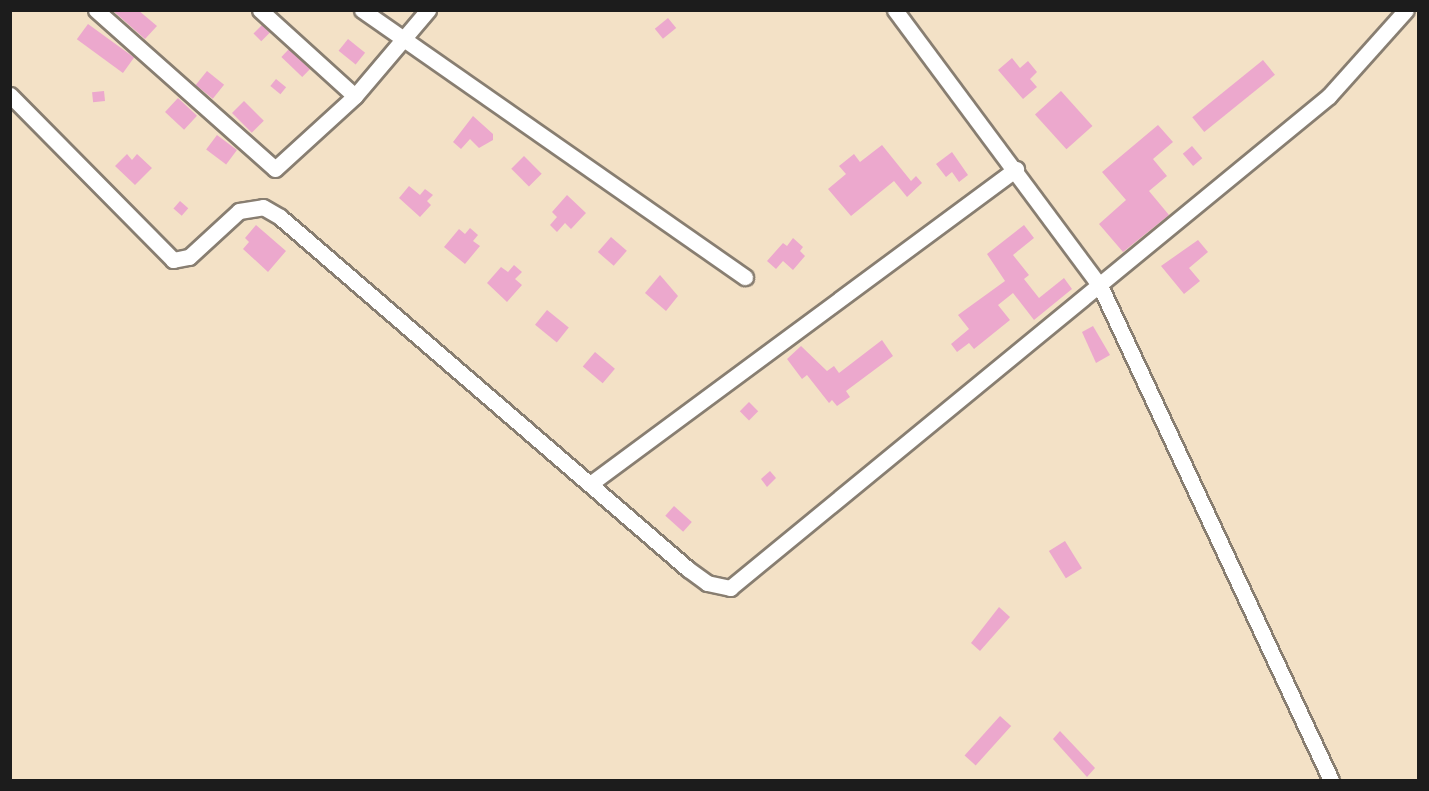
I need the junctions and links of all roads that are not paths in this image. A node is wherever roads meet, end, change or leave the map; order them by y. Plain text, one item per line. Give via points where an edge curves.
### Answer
1 (96, 10) edge
2 (260, 10) edge
3 (362, 10) edge
4 (428, 10) edge
5 (895, 10) edge
6 (1406, 10) edge
7 (401, 39) junction
8 (10, 95) edge
9 (355, 96) junction
10 (1016, 169) junction
11 (745, 277) dead end
12 (1100, 285) junction
13 (590, 484) junction
14 (1331, 780) edge

1 - 9 street via 275,169
2 - 9 street
3 - 7 street
4 - 7 street
5 - 10 street
6 - 12 street via 1329,96
7 - 9 street
7 - 11 street
8 - 13 street via 173,260 189,257 239,211 263,207 280,217
10 - 12 street
10 - 13 street
12 - 13 street via 730,588 707,583 688,570
12 - 14 street

